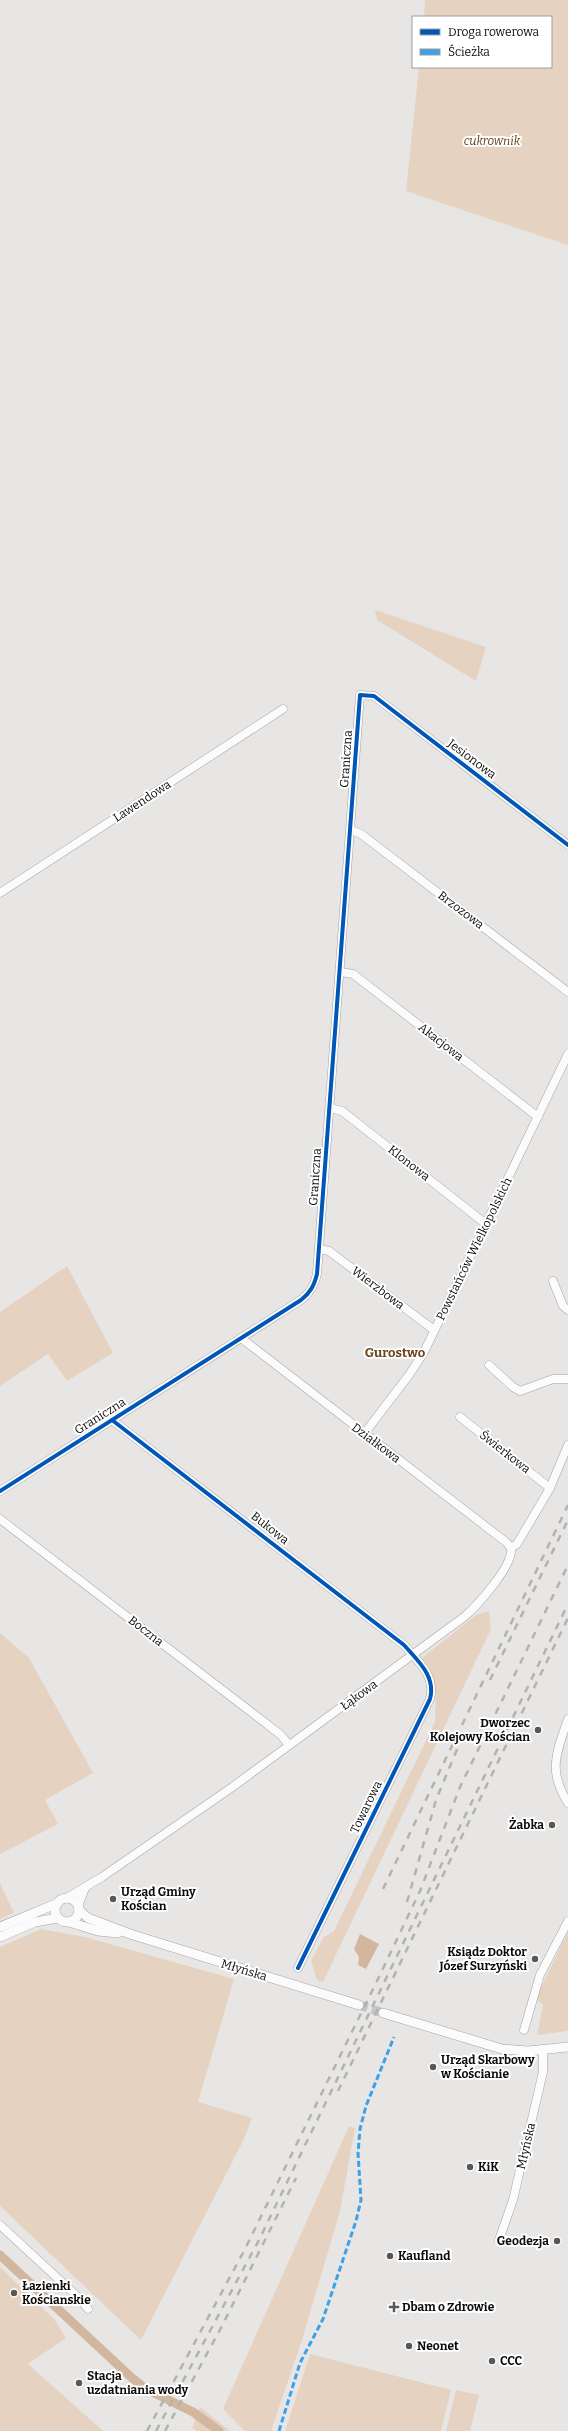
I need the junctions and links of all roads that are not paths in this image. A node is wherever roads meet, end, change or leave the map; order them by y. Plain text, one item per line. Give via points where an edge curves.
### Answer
1 (360, 695) joint
2 (283, 709) dead end
3 (352, 830) junction
4 (568, 845) edge
5 (0, 893) edge
6 (341, 972) junction
7 (568, 992) edge
8 (568, 1054) edge
9 (330, 1108) junction
10 (538, 1117) junction
11 (486, 1224) junction
12 (319, 1249) junction
13 (553, 1281) dead end
14 (568, 1310) edge
15 (434, 1330) junction
16 (241, 1338) junction
17 (489, 1365) dead end
18 (568, 1379) edge
19 (460, 1417) dead end
20 (112, 1420) junction
21 (364, 1434) junction
22 (568, 1445) edge
23 (550, 1488) junction
24 (0, 1491) edge
25 (0, 1519) edge
26 (511, 1548) junction
27 (413, 1655) junction
28 (568, 1719) edge
29 (289, 1745) junction
30 (568, 1803) edge
31 (85, 1888) junction
32 (61, 1901) junction
33 (78, 1908) junction
34 (58, 1918) junction
35 (568, 1921) edge
36 (69, 1922) junction
37 (0, 1927) edge
38 (130, 1934) junction
39 (0, 1937) edge
40 (298, 1968) dead end
41 (360, 2005) tunnel mouth
42 (382, 2013) tunnel mouth
43 (524, 2030) dead end
44 (568, 2047) edge
45 (544, 2050) junction
46 (0, 2225) edge
47 (499, 2240) dead end
48 (88, 2309) dead end

1 - 3 street, Graniczna
1 - 4 street, Jesionowa via 374,696
2 - 5 street, Lawendowa
3 - 6 street, Graniczna
3 - 7 street, Brzozowa via 361,834
6 - 9 street, Graniczna
6 - 10 street, Akacjowa via 353,974
8 - 10 street, Powstańców Wielkopolskich
9 - 11 street, Klonowa via 342,1111
9 - 12 street, Graniczna
10 - 11 street, Powstańców Wielkopolskich
11 - 15 street, Powstańców Wielkopolskich
12 - 15 street, Wierzbowa via 329,1251
12 - 16 street, Graniczna via 317,1274 309,1294
13 - 14 street via 563,1306
15 - 21 street, Powstańców Wielkopolskich via 409,1375
16 - 20 street, Graniczna
16 - 21 street, Działkowa
17 - 18 street via 520,1391 553,1379
19 - 23 street, Świerkowa
20 - 24 street, Graniczna
20 - 27 street, Bukowa via 404,1645
21 - 26 street, Działkowa
22 - 23 street, Łąkowa
23 - 26 street, Łąkowa via 517,1544
25 - 29 street, Boczna via 281,1735
26 - 27 street, Łąkowa via 510,1556 502,1570 476,1607
27 - 29 street, Łąkowa
27 - 40 street, Towarowa via 430,1678 430,1699
28 - 30 street via 555,1761 557,1779
29 - 31 street, Łąkowa
31 - 32 street, Łąkowa
31 - 33 street
32 - 33 street via 73,1900
32 - 34 street via 55,1911
32 - 37 street, Łąkowa
33 - 36 street via 76,1918
33 - 38 street, Młyńska via 88,1918
34 - 36 street
34 - 39 street via 35,1922
35 - 43 street via 540,1975
36 - 38 street, Młyńska via 98,1931
38 - 41 street, Młyńska
42 - 45 street via 497,2048 517,2051
44 - 45 street
45 - 47 street, Młyńska via 542,2072 513,2200
46 - 48 street

